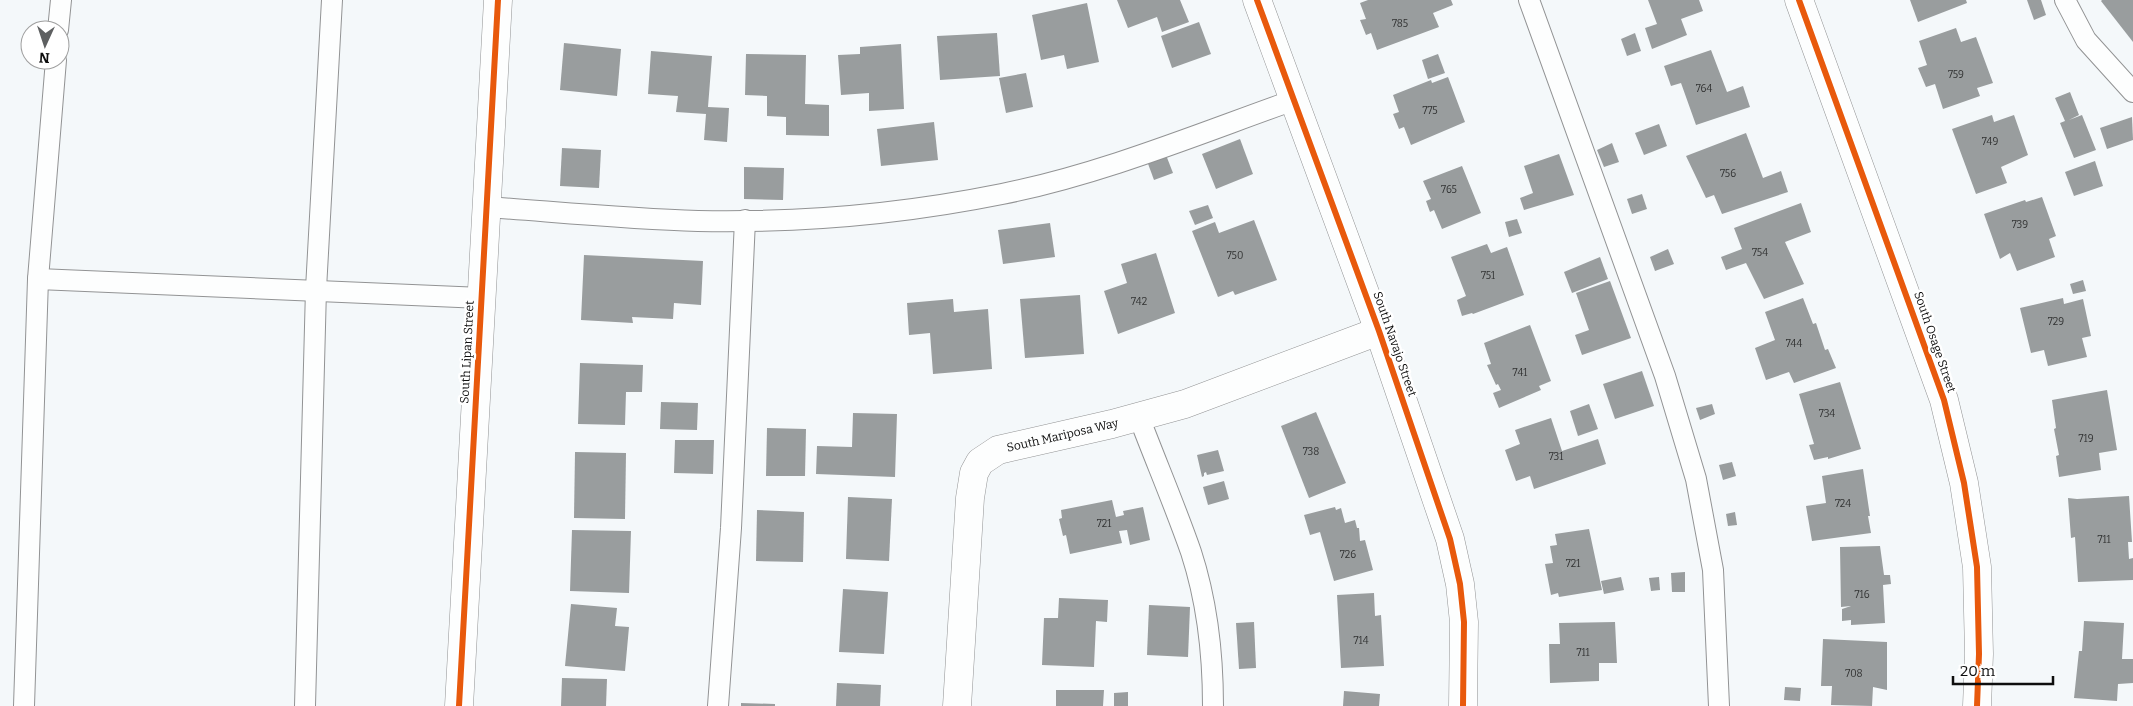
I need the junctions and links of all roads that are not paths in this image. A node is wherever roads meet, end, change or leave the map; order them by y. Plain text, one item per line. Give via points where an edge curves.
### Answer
1 (61, 0) edge
2 (332, 0) edge
3 (498, 0) edge
4 (1257, 0) edge
5 (1530, 0) edge
6 (1798, 0) edge
7 (2065, 0) edge
8 (59, 20) edge
9 (55, 70) edge
10 (2133, 92) edge
11 (1294, 100) junction
12 (487, 208) junction
13 (745, 220) junction
14 (38, 279) junction
15 (316, 289) junction
16 (482, 298) junction
17 (1379, 331) junction
18 (1139, 417) junction
19 (24, 706) edge
20 (305, 706) edge
21 (459, 706) edge
22 (718, 706) edge
23 (957, 706) edge
24 (1214, 706) edge
25 (1463, 706) edge
26 (1719, 706) edge
27 (1978, 706) edge

1 - 8 lane
2 - 15 lane
3 - 12 street, South Lipan Street
4 - 11 street, South Navajo Street
5 - 26 lane via 1665,376 1696,479 1713,570
6 - 27 street, South Osage Street via 1944,400 1964,483 1977,567
7 - 10 lane via 2086,40
9 - 14 lane
11 - 13 lane via 1101,168 1003,194 893,212
11 - 17 street, South Navajo Street
12 - 13 lane via 697,221
12 - 16 street, South Lipan Street
13 - 22 lane via 732,528
14 - 15 lane
14 - 19 lane
15 - 16 lane
15 - 20 lane
16 - 21 street, South Lipan Street
17 - 18 street, South Mariposa Way via 1185,404
17 - 25 street, South Navajo Street via 1450,539 1464,622
18 - 23 street, South Mariposa Way via 998,450 980,462 974,472 970,498
18 - 24 lane via 1191,554 1208,624

